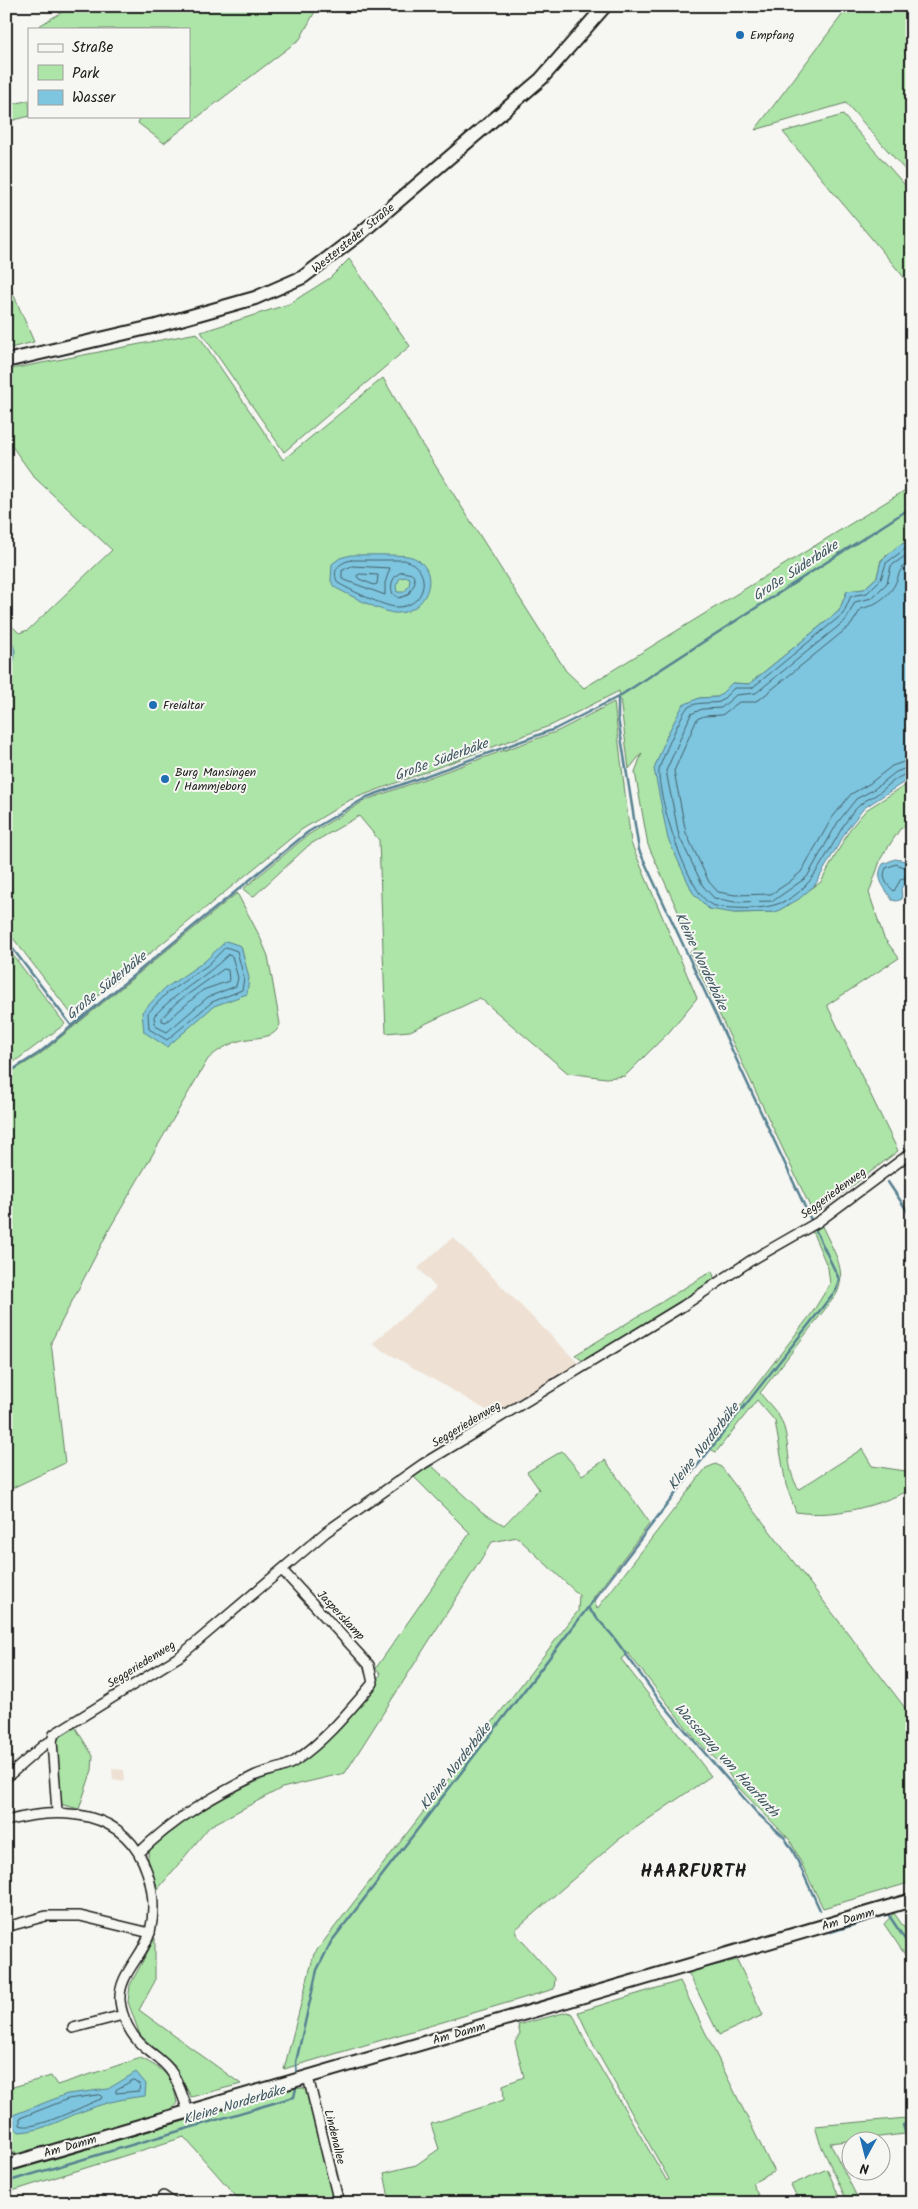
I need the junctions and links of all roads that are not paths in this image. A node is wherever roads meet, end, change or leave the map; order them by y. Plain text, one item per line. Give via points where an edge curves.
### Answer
1 (604, 6) edge
2 (6, 362) edge
3 (912, 1152) edge
4 (282, 1570) junction
5 (52, 1741) junction
6 (6, 1778) edge
7 (57, 1812) junction
8 (6, 1821) edge
9 (139, 1853) junction
10 (912, 1900) edge
11 (6, 1927) edge
12 (150, 1933) junction
13 (123, 2015) junction
14 (73, 2028) dead end
15 (306, 2077) junction
16 (188, 2111) junction
17 (6, 2165) edge
18 (159, 2203) edge
19 (174, 2203) edge
20 (338, 2203) edge

1 - 2 main road, Westersteder Straße via 541,79 361,233 304,277 246,300 156,326
3 - 4 street, Seggeriedenweg via 818,1222 423,1464 326,1532
4 - 5 street, Seggeriedenweg via 180,1656 83,1714 54,1734
4 - 9 street, Jasperskamp via 369,1665 373,1683 324,1740 294,1763 258,1774 197,1807 162,1830
5 - 6 street, Seggeriedenweg via 44,1744
5 - 7 street
7 - 8 street
7 - 9 street via 91,1817 113,1827
9 - 12 street via 153,1890
10 - 15 main road, Am Damm
11 - 12 street via 46,1916 80,1916
12 - 13 street via 122,1984
13 - 14 street
13 - 16 street via 137,2040 172,2072
15 - 16 main road, Am Damm
15 - 20 street, Lindenallee
16 - 17 main road, Am Damm
18 - 19 street via 163,2196

